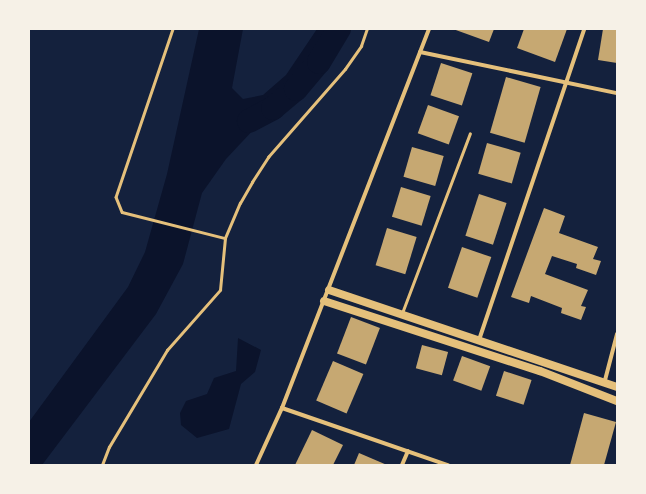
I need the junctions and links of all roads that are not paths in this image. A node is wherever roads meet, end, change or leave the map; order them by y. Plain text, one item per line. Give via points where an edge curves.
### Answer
1 (429, 29) edge
2 (584, 29) edge
3 (420, 52) junction
4 (566, 83) junction
5 (617, 93) edge
6 (470, 133) dead end
7 (329, 290) junction
8 (324, 301) junction
9 (402, 315) junction
10 (617, 334) edge
11 (479, 340) junction
12 (604, 384) junction
13 (617, 387) edge
14 (617, 401) edge
15 (282, 408) junction
16 (408, 451) junction
17 (256, 465) edge
18 (402, 465) edge
19 (448, 465) edge

1 - 3 street
2 - 4 street
3 - 4 street
3 - 7 street
4 - 5 street
4 - 11 street
6 - 9 lane
7 - 8 street
7 - 9 main road
8 - 14 main road via 540,371
8 - 15 street
9 - 11 main road
10 - 12 street
11 - 12 main road
12 - 13 main road
15 - 16 street
15 - 17 street
16 - 18 street
16 - 19 street

